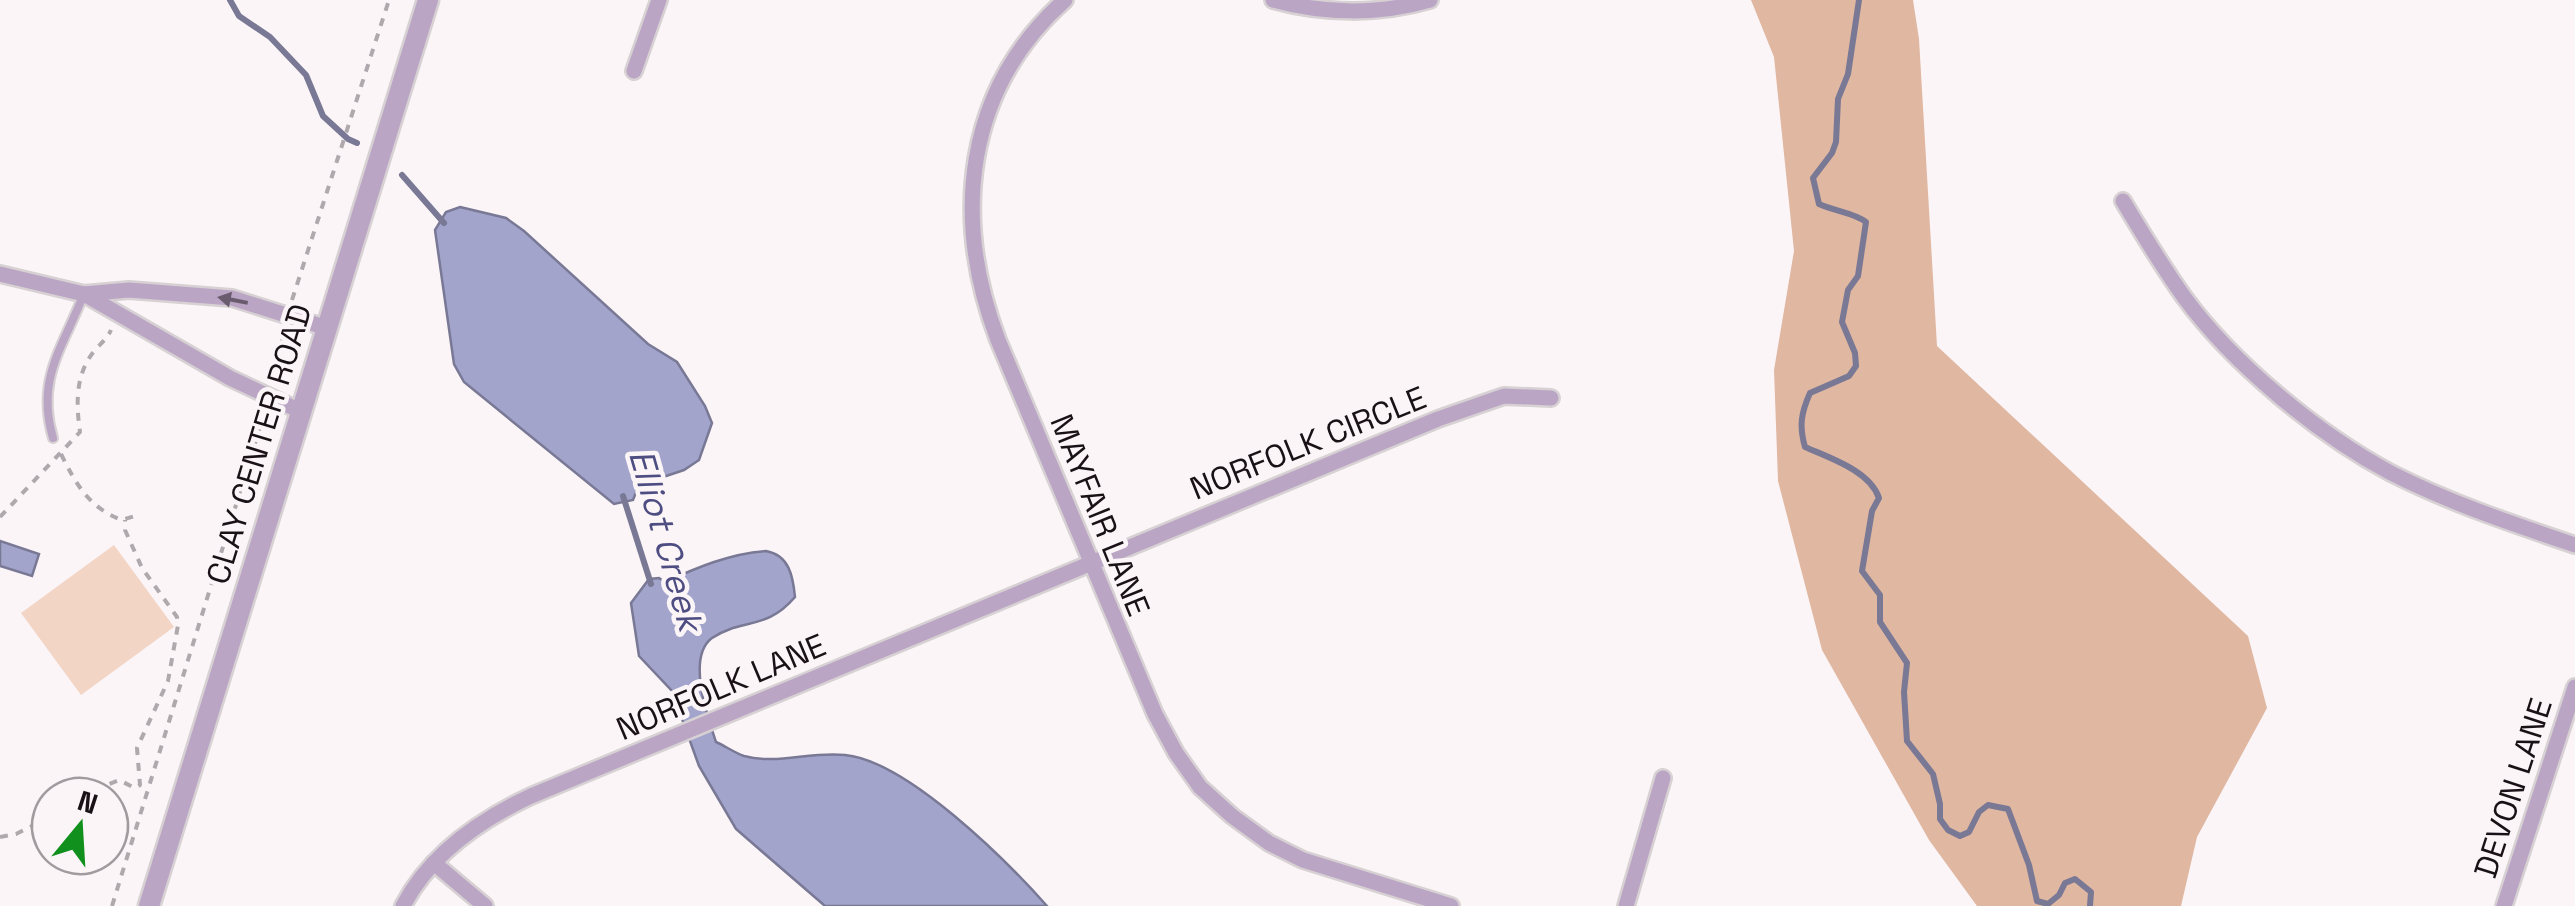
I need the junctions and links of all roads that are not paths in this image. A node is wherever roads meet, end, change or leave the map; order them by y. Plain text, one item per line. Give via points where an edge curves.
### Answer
1 (428, 0) edge
2 (660, 0) edge
3 (1065, 0) edge
4 (1273, 0) edge
5 (1430, 0) edge
6 (634, 70) dead end
7 (2122, 200) dead end
8 (0, 274) edge
9 (84, 294) junction
10 (326, 328) junction
11 (1551, 398) dead end
12 (300, 411) junction
13 (53, 438) road end
14 (2575, 545) edge
15 (1091, 562) junction
16 (2575, 687) edge
17 (1664, 778) dead end
18 (434, 863) junction
19 (148, 906) edge
20 (404, 906) edge
21 (485, 906) edge
22 (1451, 906) edge
23 (1626, 906) edge
24 (2504, 906) edge

1 - 10 street, CLAY CENTER ROAD
2 - 6 street
3 - 15 street, MAYFAIR LANE via 1043,19 1001,80 978,150 970,206 986,308
4 - 5 street via 1363,12
7 - 14 street via 2187,300 2260,380 2317,426 2435,494
8 - 9 street
10 -> 9 street via 232,298 129,290
9 - 12 street
9 - 13 lane via 47,384
10 - 12 street, CLAY CENTER ROAD
11 - 15 street, NORFOLK CIRCLE via 1491,399
12 - 19 street, CLAY CENTER ROAD
15 - 18 street, NORFOLK LANE via 499,811
15 - 22 street, MAYFAIR LANE via 1155,714 1200,787 1269,843 1304,860
16 - 24 street, DEVON LANE
17 - 23 street
18 - 20 street, NORFOLK LANE
18 - 21 street

